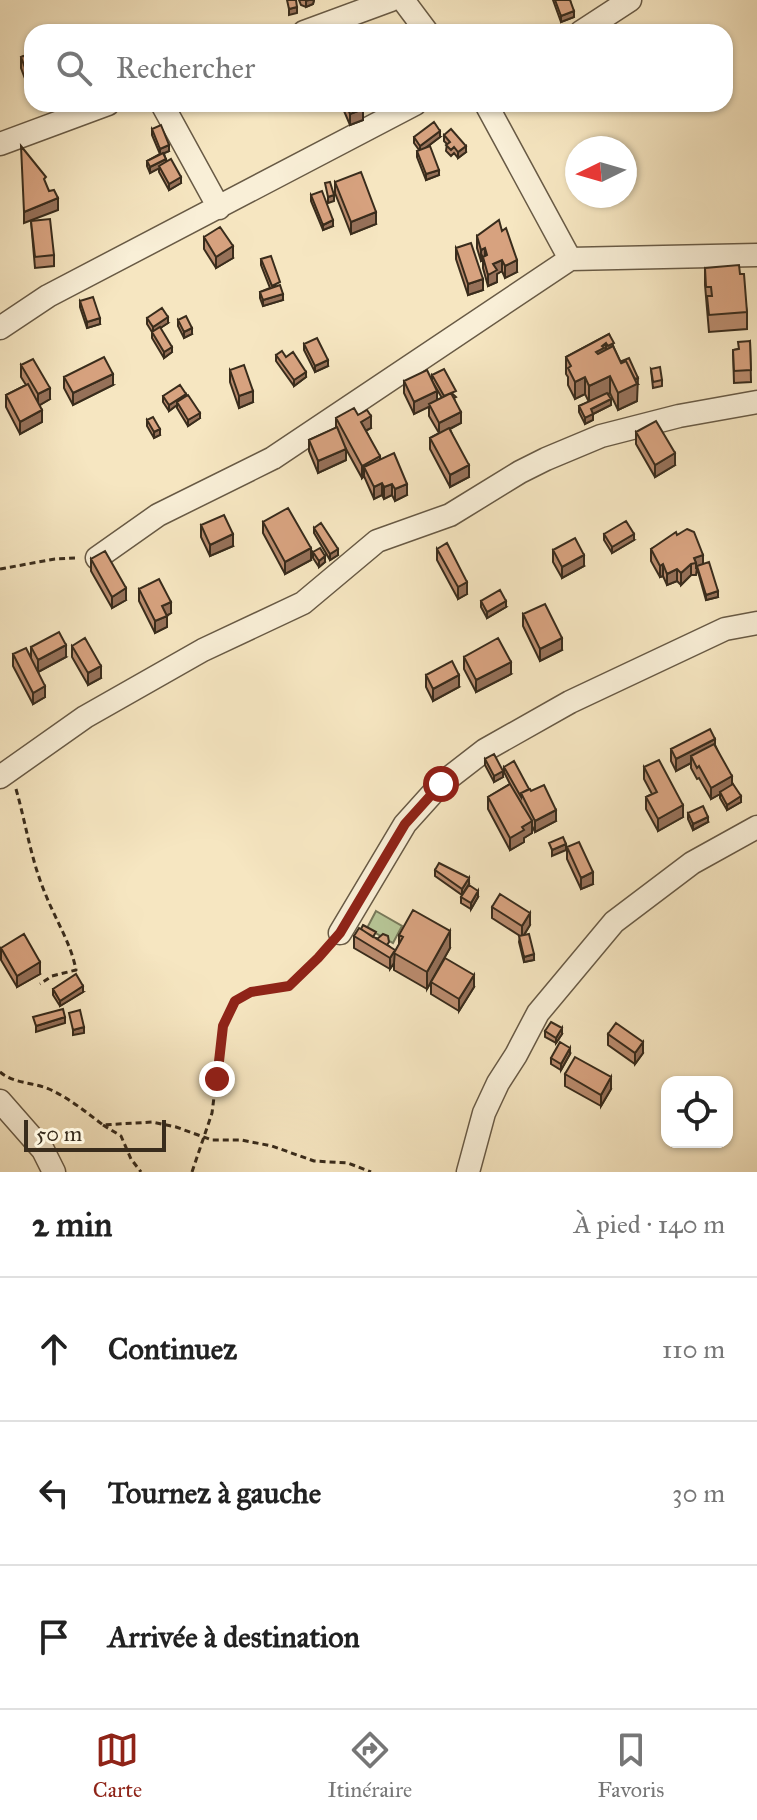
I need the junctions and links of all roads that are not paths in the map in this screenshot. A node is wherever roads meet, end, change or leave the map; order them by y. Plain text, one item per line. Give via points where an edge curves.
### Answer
1 (391, 0) edge
2 (403, 0) edge
3 (630, 0) edge
4 (326, 24) edge
5 (421, 24) edge
6 (593, 24) edge
7 (86, 112) edge
8 (166, 112) edge
9 (400, 112) edge
10 (490, 112) edge
11 (0, 144) edge
12 (219, 208) junction
13 (757, 255) edge
14 (570, 259) junction
15 (0, 328) edge
16 (757, 402) edge
17 (97, 558) edge
18 (757, 623) edge
19 (5, 774) edge
20 (757, 827) edge
21 (340, 933) road end
22 (0, 1101) edge
23 (54, 1172) edge
24 (468, 1172) edge

1 - 4 street
2 - 5 street
3 - 6 street
7 - 11 street
8 - 12 street
9 - 12 street
10 - 14 street
12 - 15 street via 48,296
13 - 14 street
14 - 17 street via 273,458 158,515
16 - 19 street via 601,436 520,472 450,515 377,541 303,603 203,650 85,717
18 - 21 street via 725,629 570,702 485,750 441,784 405,824
20 - 24 street via 692,863 614,922 538,1013 484,1113
22 - 23 street via 43,1150

